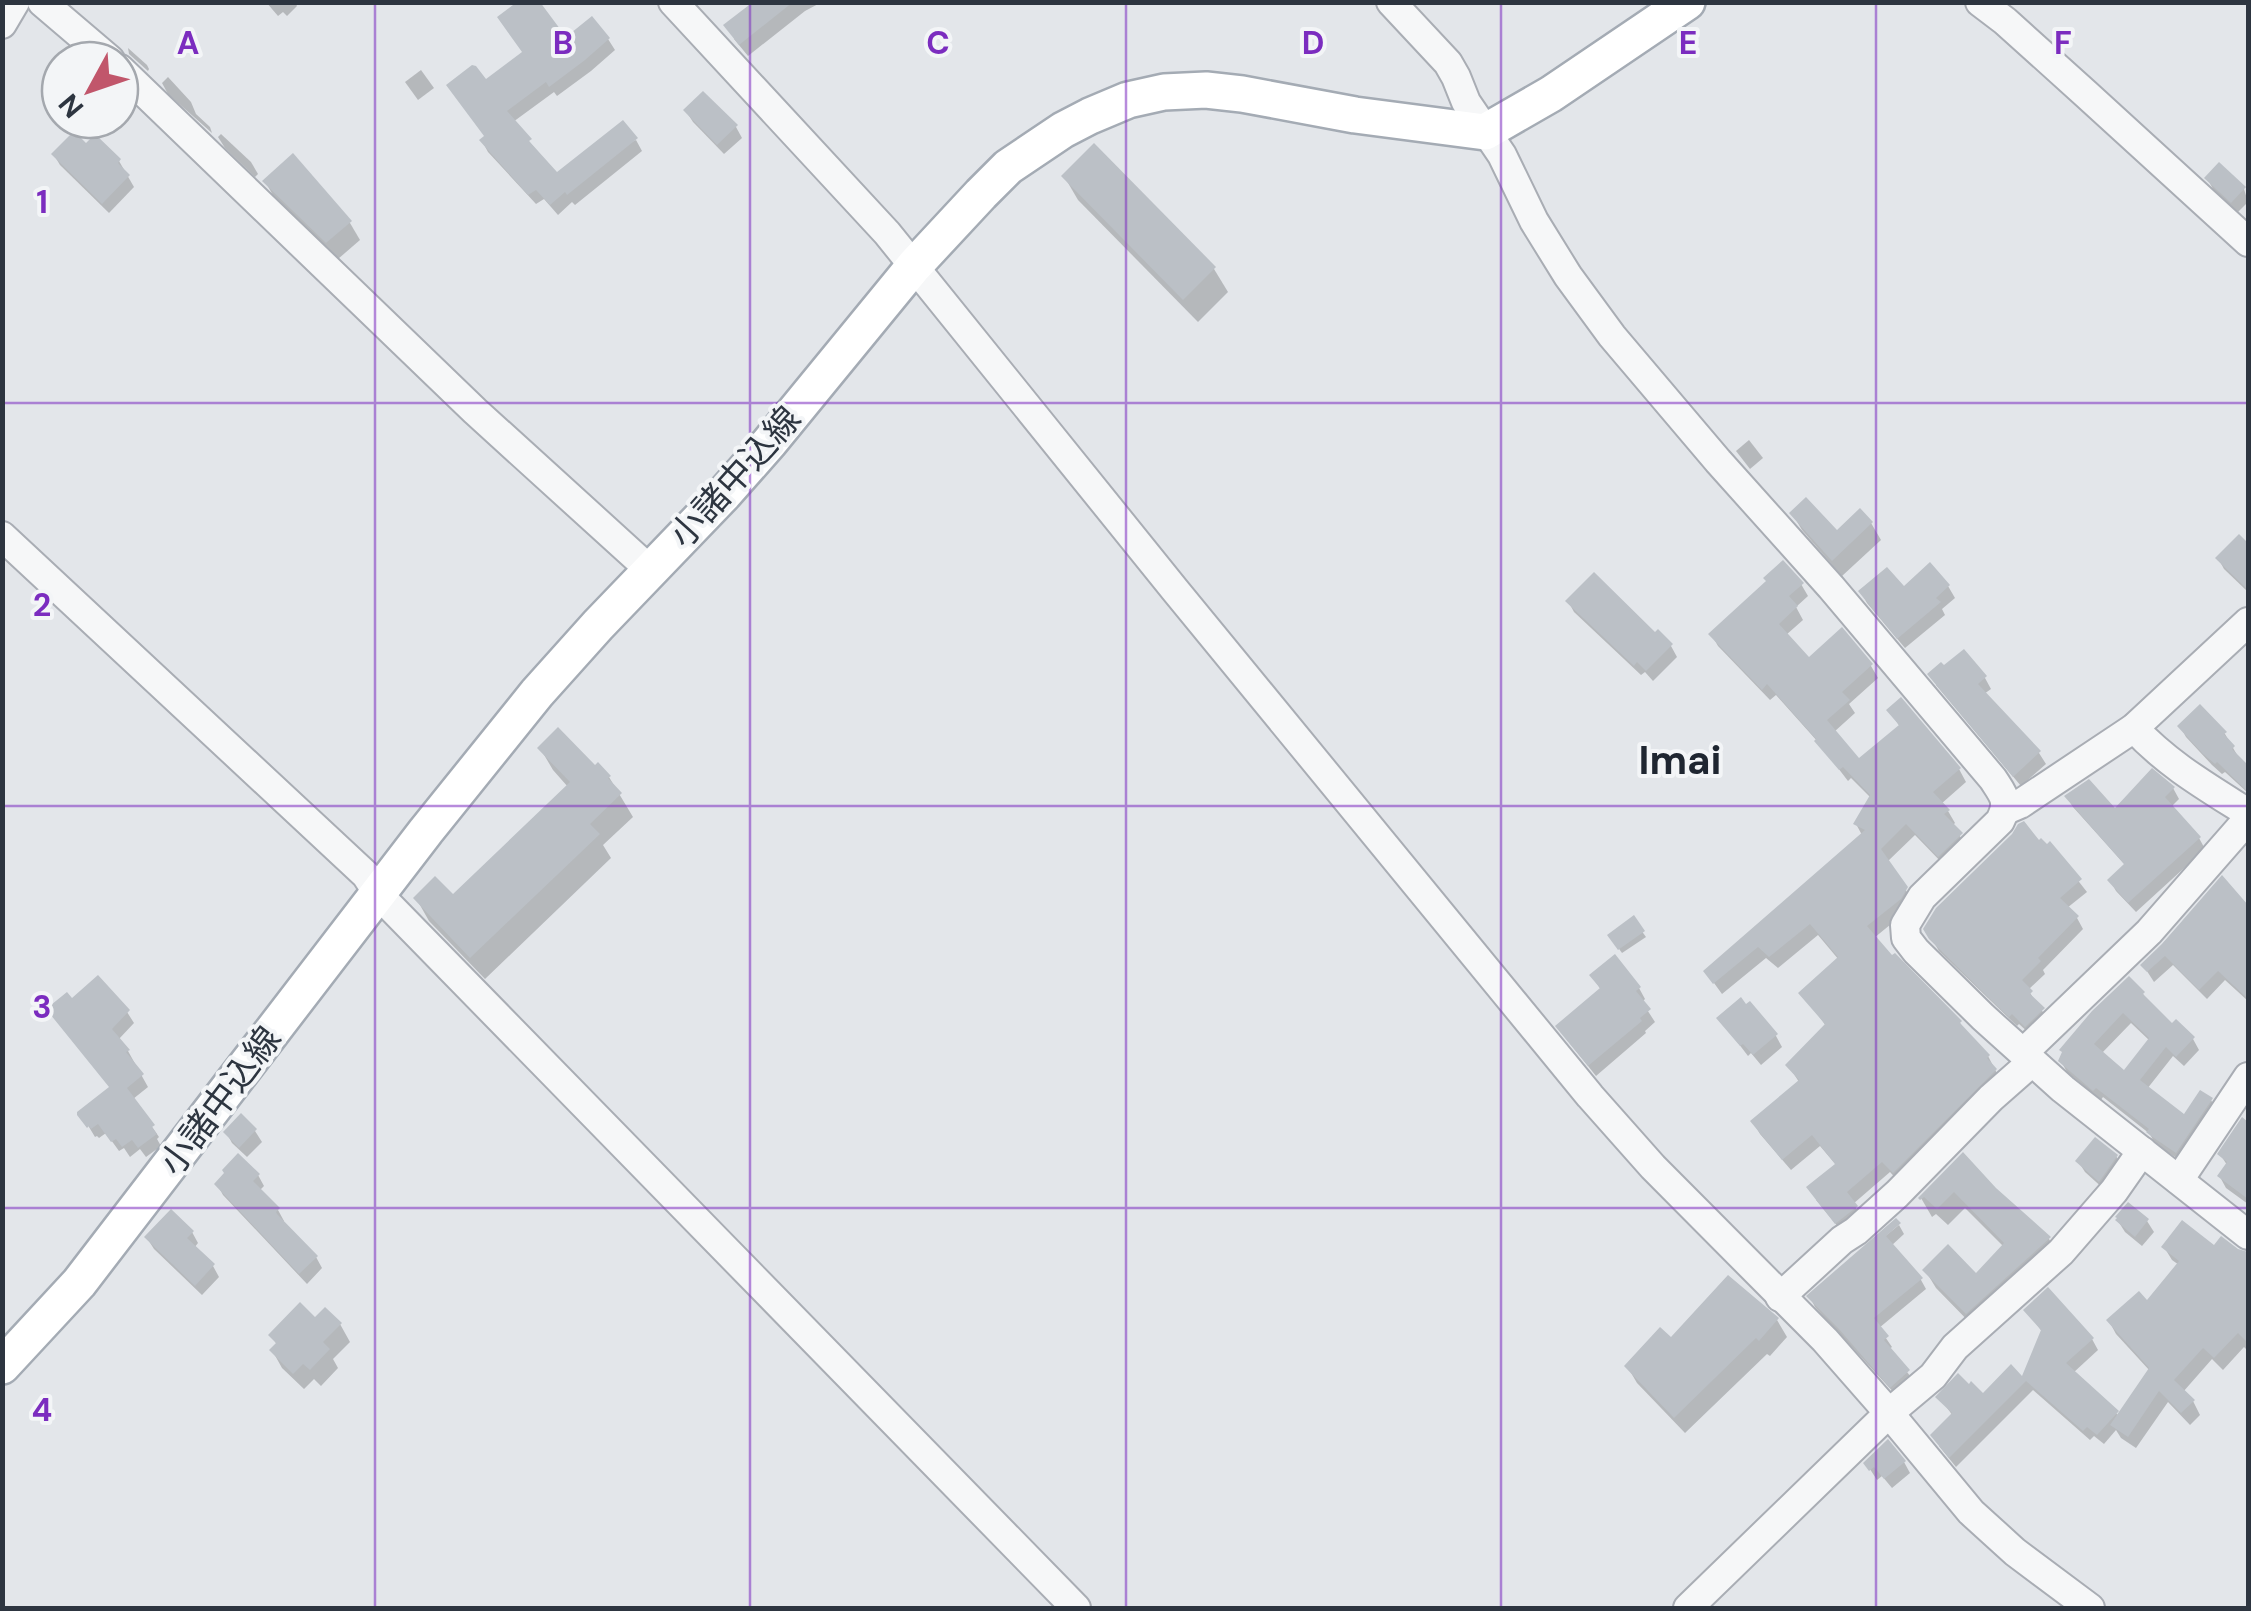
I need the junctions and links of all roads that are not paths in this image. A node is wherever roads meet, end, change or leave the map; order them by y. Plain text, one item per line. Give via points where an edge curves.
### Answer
1 (16, 2) edge
2 (42, 2) edge
3 (673, 2) edge
4 (1391, 2) edge
5 (1687, 2) edge
6 (1980, 2) edge
7 (2, 24) edge
8 (87, 40) edge
9 (140, 88) edge
10 (1486, 132) junction
11 (2248, 242) edge
12 (914, 266) junction
13 (2, 536) edge
14 (650, 570) junction
15 (2248, 622) edge
16 (2134, 728) junction
17 (2006, 810) junction
18 (2248, 816) edge
19 (378, 895) junction
20 (2028, 1057) junction
21 (2248, 1077) edge
22 (2142, 1151) junction
23 (2179, 1180) junction
24 (2248, 1235) edge
25 (1780, 1297) junction
26 (2, 1366) edge
27 (1889, 1413) junction
28 (1076, 1608) edge
29 (1688, 1608) edge
30 (2090, 1608) edge

1 - 7 street
2 - 8 street
3 - 12 street
4 - 10 street via 1448,63
5 - 10 main road
6 - 11 street
9 - 14 street via 475,412
10 - 12 main road, 小諸中込線 via 1206,90 1128,100 1062,130 1008,167
10 - 17 street via 1534,221 1612,336 1993,780
12 - 14 main road, 小諸中込線 via 769,443
12 - 25 street via 1590,1096
13 - 19 street via 366,875
14 - 19 main road, 小諸中込線 via 537,693
15 - 16 street
16 - 17 street
16 - 18 street via 2177,768
17 - 20 street via 1922,897 1905,925 1906,938
18 - 20 street via 2149,932
19 - 26 main road, 小諸中込線 via 79,1283
19 - 28 street
20 - 22 street
20 - 25 street via 1897,1194
21 - 23 street
22 - 23 street
22 - 27 street via 2060,1252
23 - 24 street
25 - 27 street
27 - 29 street
27 - 30 street via 1971,1512

